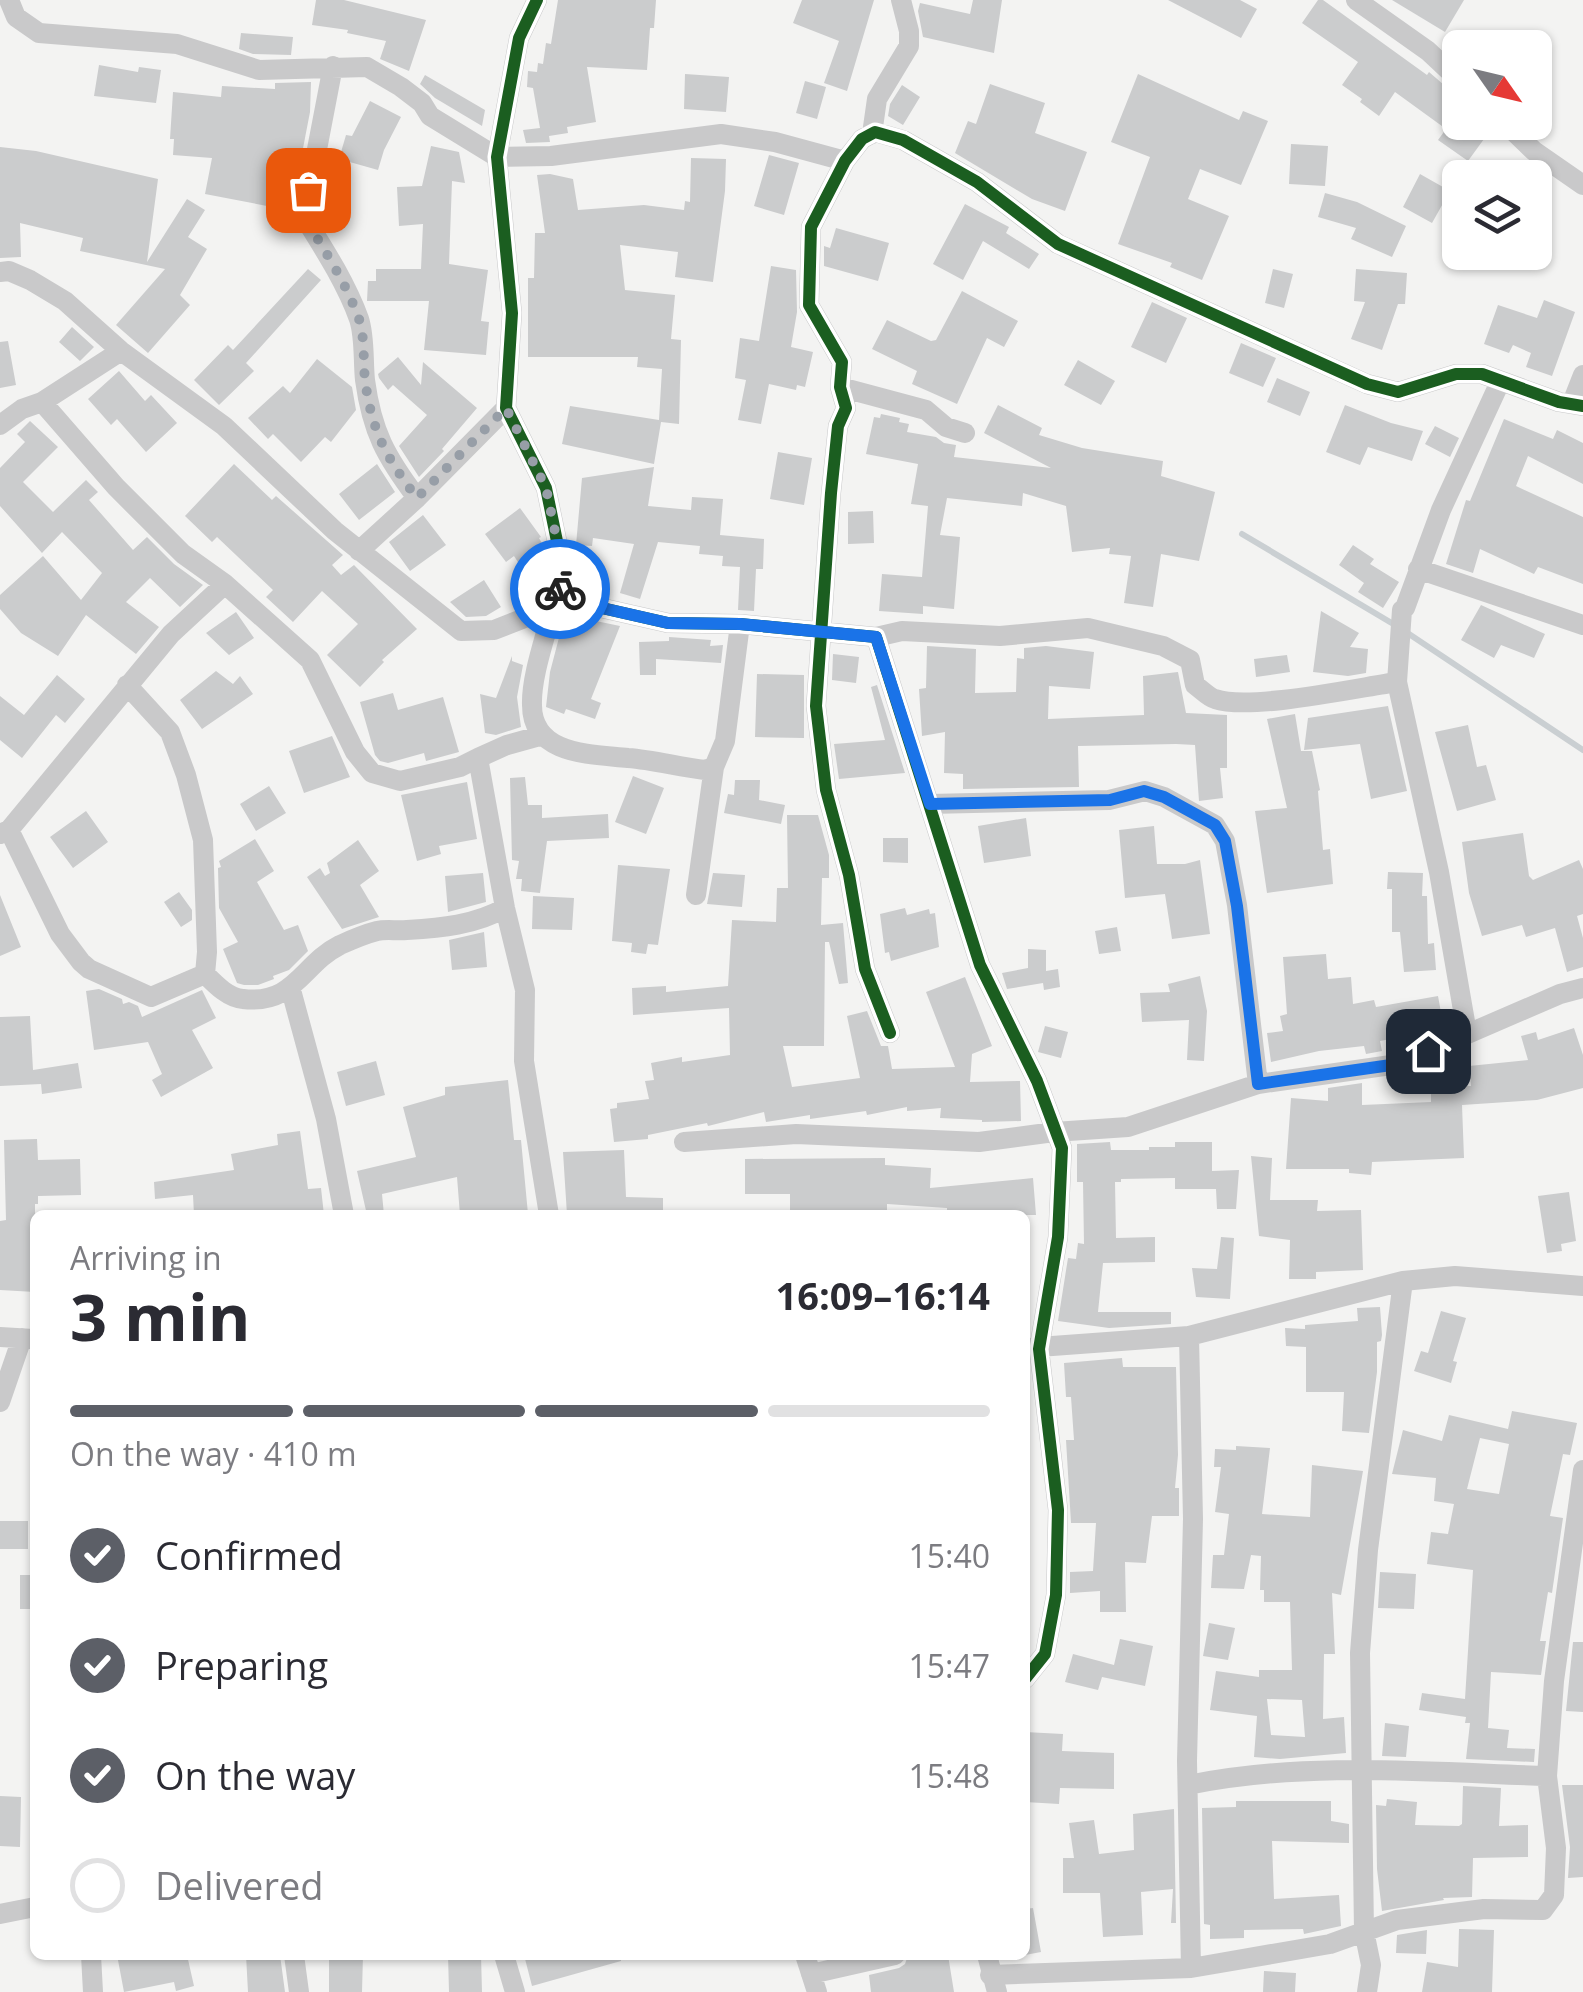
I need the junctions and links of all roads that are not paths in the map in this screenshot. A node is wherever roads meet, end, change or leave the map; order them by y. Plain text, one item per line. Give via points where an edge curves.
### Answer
1 (9, 0) edge
2 (536, 0) edge
3 (902, 0) edge
4 (1356, 0) edge
5 (1442, 64) edge
6 (333, 66) junction
7 (872, 134) junction
8 (1522, 140) edge
9 (497, 157) junction
10 (845, 161) junction
11 (1583, 185) edge
12 (0, 272) edge
13 (121, 351) junction
14 (1583, 374) edge
15 (1500, 382) junction
16 (840, 387) junction
17 (42, 402) junction
18 (1578, 404) edge
19 (506, 408) junction
20 (0, 425) edge
21 (965, 433) dead end
22 (417, 498) junction
23 (359, 551) junction
24 (1418, 569) junction
25 (225, 584) junction
26 (555, 597) junction
27 (740, 624) junction
28 (1583, 625) edge
29 (821, 632) junction
30 (876, 637) junction
31 (1398, 682) junction
32 (126, 686) junction
33 (544, 735) junction
34 (478, 758) junction
35 (714, 768) junction
36 (930, 804) junction
37 (5, 832) edge
38 (696, 895) dead end
39 (505, 908) junction
40 (204, 974) junction
41 (1583, 988) edge
42 (291, 990) junction
43 (890, 1033) dead end
44 (1467, 1034) junction
45 (1258, 1084) junction
46 (1054, 1132) junction
47 (684, 1142) dead end
48 (343, 1210) edge
49 (548, 1210) edge
50 (1403, 1281) junction
51 (1583, 1286) edge
52 (1188, 1336) junction
53 (0, 1337) edge
54 (29, 1339) edge
55 (1032, 1348) edge
56 (0, 1402) edge
57 (1583, 1470) edge
58 (1030, 1673) edge
59 (1363, 1769) junction
60 (1548, 1776) junction
61 (1188, 1786) junction
62 (30, 1908) edge
63 (0, 1914) edge
64 (1364, 1931) junction
65 (91, 1960) edge
66 (295, 1960) edge
67 (505, 1960) edge
68 (873, 1960) edge
69 (1191, 1968) junction
70 (811, 1974) edge
71 (991, 1974) edge
72 (94, 1992) edge
73 (299, 1992) edge
74 (515, 1992) edge
75 (1367, 1992) edge

1 - 6 street via 16,16 39,33 178,44 259,70
2 - 9 street via 519,38
3 - 7 street via 909,46 878,99
4 - 5 street
6 - 9 street via 367,67
6 - 22 street via 304,217 360,322 376,435
7 - 10 street
7 - 15 street via 903,140 977,182 1058,244 1367,384 1398,392 1456,374
8 - 11 street
9 - 10 street via 721,134
9 - 19 street via 512,312
10 - 16 street via 811,227 808,306 842,362
12 - 13 street via 65,301
13 - 17 street
13 - 23 street via 224,426
14 - 18 street
15 - 18 street
15 - 24 street
16 - 21 street via 926,410
16 - 29 street via 846,408 838,426
17 - 20 street
17 - 25 street via 116,488 183,554
19 - 22 street
19 - 26 street via 546,488 558,546
22 - 23 street
23 - 26 street via 460,631 494,630
24 - 28 street
24 - 31 street via 1402,610
25 - 32 street
25 - 34 street via 310,660 372,773 400,781
26 - 27 street via 668,623
26 - 33 street via 531,702
27 - 29 street
27 - 35 street via 725,742
29 - 30 street
29 - 43 street via 816,706 826,790 865,968
30 - 31 street via 1088,628 1163,646 1190,660 1196,684 1214,699 1251,702
30 - 36 street
31 - 44 street
32 - 37 street
32 - 40 street via 170,732 204,840
33 - 34 street
33 - 35 street via 587,756
34 - 39 street
35 - 38 street
36 - 45 street via 1110,800 1144,791 1215,825 1225,841 1237,906
36 - 46 street via 980,965 1037,1081
37 - 40 street via 60,934 89,969 150,997
39 - 42 street via 458,925 370,933 337,947
39 - 49 street via 525,990 524,1061
40 - 42 street via 240,1000
41 - 44 street
42 - 48 street
44 - 45 street via 1398,1064
45 - 46 street via 1128,1128
46 - 47 street via 979,1142 796,1134
46 - 55 street via 1062,1148 1058,1237
50 - 51 street via 1455,1276
50 - 52 street
50 - 59 street via 1368,1550 1360,1653
52 - 55 street
52 - 61 street
53 - 54 street
54 - 56 street
55 - 58 street via 1058,1510 1056,1594 1045,1654
57 - 60 street
59 - 60 street
59 - 61 street via 1246,1773
59 - 64 street
60 - 64 street via 1556,1848 1554,1895 1543,1910 1484,1909 1396,1920
61 - 69 street
62 - 63 street
64 - 69 street via 1330,1944
64 - 75 street via 1371,1965
65 - 72 street
66 - 73 street
67 - 74 street
68 - 70 street
69 - 71 street

